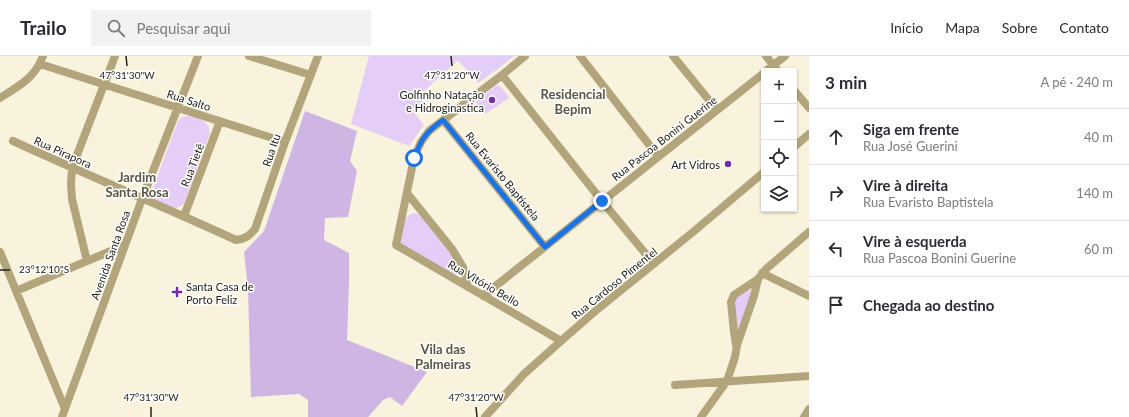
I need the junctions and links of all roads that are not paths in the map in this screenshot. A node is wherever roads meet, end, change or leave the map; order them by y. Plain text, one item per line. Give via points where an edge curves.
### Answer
1 (114, 56) edge
2 (198, 56) edge
3 (249, 56) edge
4 (318, 56) edge
5 (525, 56) edge
6 (580, 56) edge
7 (673, 56) edge
8 (766, 56) edge
9 (785, 56) edge
10 (41, 60) edge
11 (776, 68) edge
12 (310, 75) junction
13 (502, 75) junction
14 (761, 75) edge
15 (104, 84) junction
16 (797, 94) edge
17 (0, 98) edge
18 (178, 108) junction
19 (809, 108) edge
20 (717, 110) junction
21 (443, 120) junction
22 (220, 121) junction
23 (809, 134) edge
24 (13, 141) dead end
25 (285, 142) junction
26 (797, 144) edge
27 (658, 156) junction
28 (72, 168) junction
29 (761, 175) edge
30 (407, 193) junction
31 (142, 199) junction
32 (602, 201) junction
33 (184, 216) junction
34 (809, 232) edge
35 (236, 240) joint
36 (125, 245) junction
37 (545, 247) junction
38 (0, 252) edge
39 (87, 261) junction
40 (654, 264) junction
41 (760, 276) junction
42 (468, 287) junction
43 (16, 291) junction
44 (484, 296) junction
45 (809, 296) edge
46 (561, 341) junction
47 (736, 345) junction
48 (809, 376) edge
49 (728, 381) junction
50 (675, 385) dead end
51 (809, 409) edge
52 (64, 413) edge
53 (485, 417) edge
54 (701, 417) edge
55 (804, 417) edge

1 - 15 street
2 - 18 street, Avenida Santa Rosa
3 - 12 street
4 - 12 street, Rua Itu
5 - 13 street
6 - 27 street
7 - 20 street
8 - 11 street
9 - 11 street, Rua Pascoa Bonini Guerine
10 - 15 street, Rua Salto
10 - 17 street via 34,73
12 - 25 street, Rua Itu
13 - 21 street
13 - 32 street
14 - 20 street, Rua Pascoa Bonini Guerine
15 - 18 street, Rua Salto
15 - 28 street
16 - 19 street
18 - 22 street, Rua Salto
18 - 31 street, Avenida Santa Rosa
20 - 27 street, Rua Pascoa Bonini Guerine
21 - 30 street via 428,131 421,142 414,158
21 - 37 street, Rua Evaristo Baptistela
22 - 25 street, Rua Salto
22 - 33 street, Rua Tietê
23 - 26 street
24 - 28 street, Rua Pirapora
25 - 35 street, Rua Itu via 255,229 250,236
27 - 32 street, Rua Pascoa Bonini Guerine
28 - 31 street, Rua Pirapora
28 - 39 street via 72,199
29 - 40 street, Rua Cardoso Pimentel
30 - 42 street via 452,249 463,267
30 - 42 street, Rua Vitório Bello via 396,245
31 - 33 street, Rua Pirapora
31 - 36 street, Avenida Santa Rosa
32 - 37 street, Rua Pascoa Bonini Guerine
32 - 40 street
33 - 35 street, Rua Pirapora
34 - 41 street
36 - 39 street
36 - 52 street, Avenida Santa Rosa
37 - 44 street, Rua Pascoa Bonini Guerine
38 - 43 street
39 - 43 street
40 - 46 street, Rua Cardoso Pimentel
41 - 45 street
41 - 47 street
41 - 47 street via 732,298
42 - 44 street, Rua Vitório Bello
43 - 52 street
44 - 46 street, Rua Vitório Bello
46 - 53 street, Rua Cardoso Pimentel via 524,374
47 - 49 street
48 - 49 street
49 - 50 street
49 - 54 street
51 - 55 street

